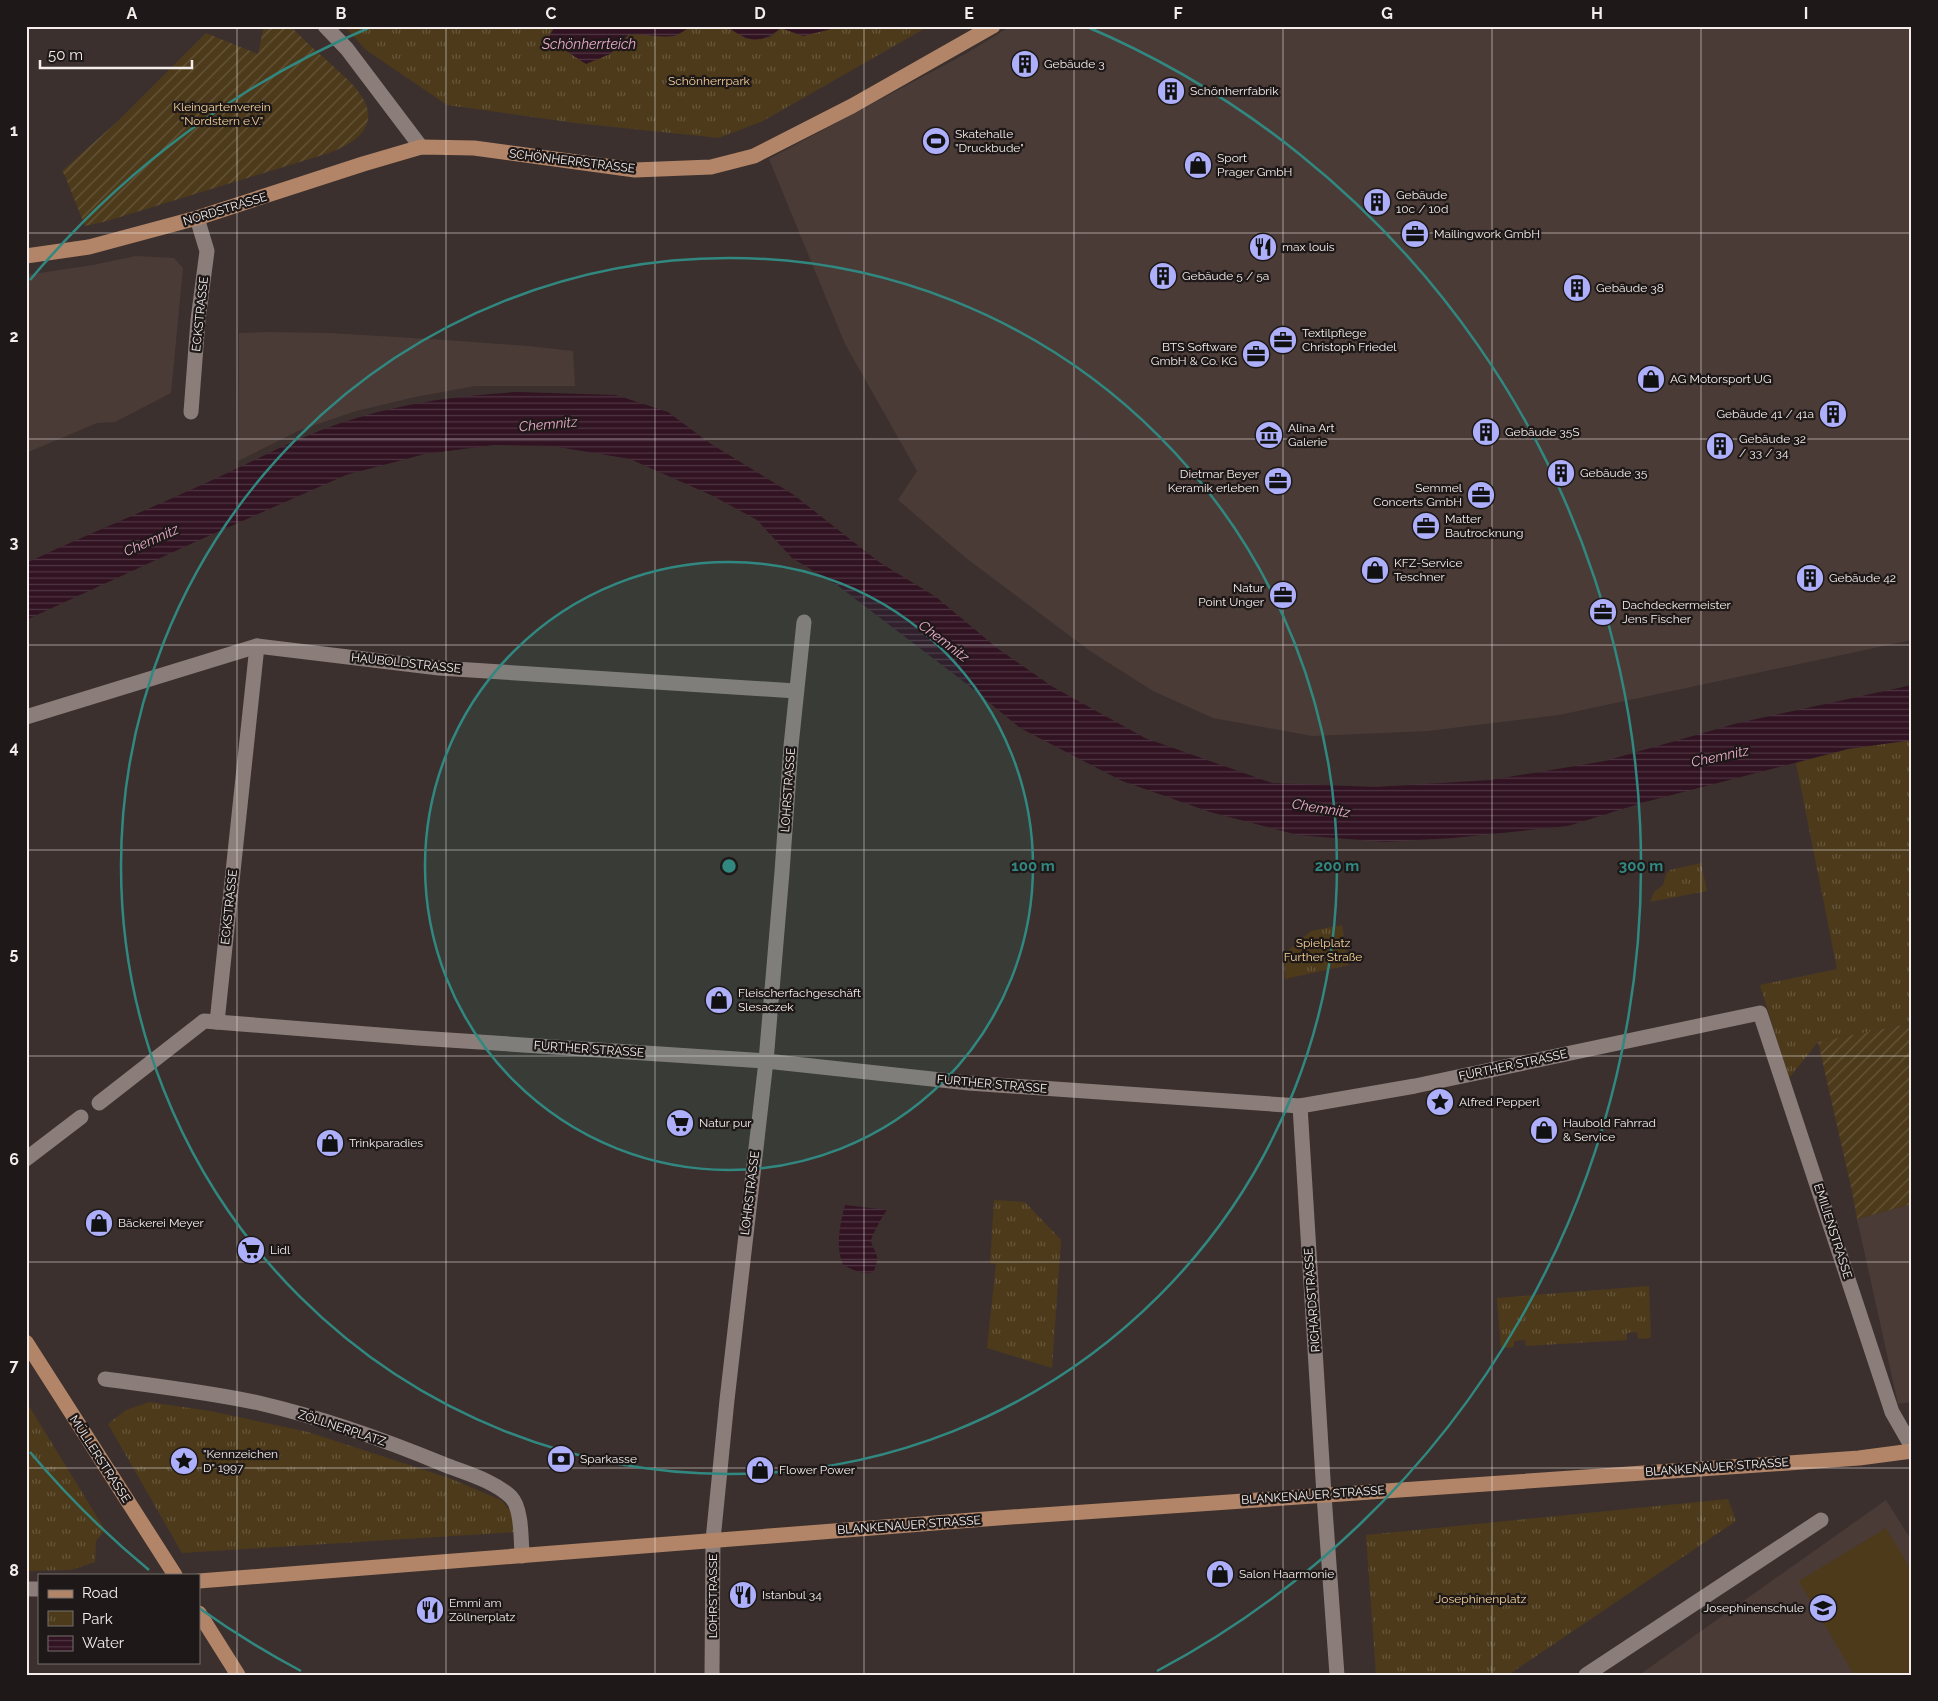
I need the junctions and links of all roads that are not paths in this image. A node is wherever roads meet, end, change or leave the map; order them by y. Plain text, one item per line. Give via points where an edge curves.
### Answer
1 (325, 26) edge
2 (993, 26) edge
3 (420, 147) junction
4 (197, 218) junction
5 (26, 256) edge
6 (191, 412) dead end
7 (804, 622) dead end
8 (256, 646) junction
9 (796, 691) junction
10 (26, 717) edge
11 (1760, 1013) joint
12 (217, 1022) junction
13 (766, 1061) junction
14 (99, 1103) dead end
15 (1300, 1106) junction
16 (80, 1117) dead end
17 (26, 1159) edge
18 (26, 1342) edge
19 (105, 1378) dead end
20 (1912, 1447) edge
21 (1912, 1451) edge
22 (1324, 1495) junction
23 (1821, 1520) dead end
24 (714, 1540) junction
25 (522, 1556) junction
26 (174, 1574) edge
27 (200, 1581) edge
28 (200, 1615) edge
29 (238, 1675) edge
30 (712, 1675) edge
31 (1337, 1675) edge
32 (1586, 1675) edge

1 - 3 street via 347,49
2 - 3 main road, SCHÖNHERRSTRASSE via 852,106 754,156 712,167 635,170 474,148
3 - 4 main road, NORDSTRASSE
4 - 5 main road, NORDSTRASSE via 89,247
4 - 6 street, ECKSTRASSE via 208,251 198,320
7 - 9 street, LOHRSTRASSE
8 - 9 street, HAUBOLDSTRASSE via 439,668
8 - 10 street, HAUBOLDSTRASSE
8 - 12 street, ECKSTRASSE
9 - 13 street, LOHRSTRASSE
11 - 15 street, FURTHER STRASSE via 1415,1086
11 - 20 street, EMILIENSTRASSE via 1880,1378 1892,1412
12 - 13 street, FURTHER STRASSE
12 - 14 street via 204,1021
13 - 15 street, FURTHER STRASSE via 969,1083
13 - 24 street, LOHRSTRASSE
15 - 22 street, RICHARDSTRASSE
16 - 17 street
18 - 26 main road, MÜLLERSTRASSE
19 - 25 street, ZÖLLNERPLATZ via 260,1403 400,1447 478,1478 512,1498 517,1507
21 - 22 main road, BLANKENAUER STRASSE
22 - 24 main road, BLANKENAUER STRASSE
22 - 31 street
23 - 32 street
24 - 25 main road
24 - 30 street, LOHRSTRASSE
25 - 27 main road
28 - 29 main road

